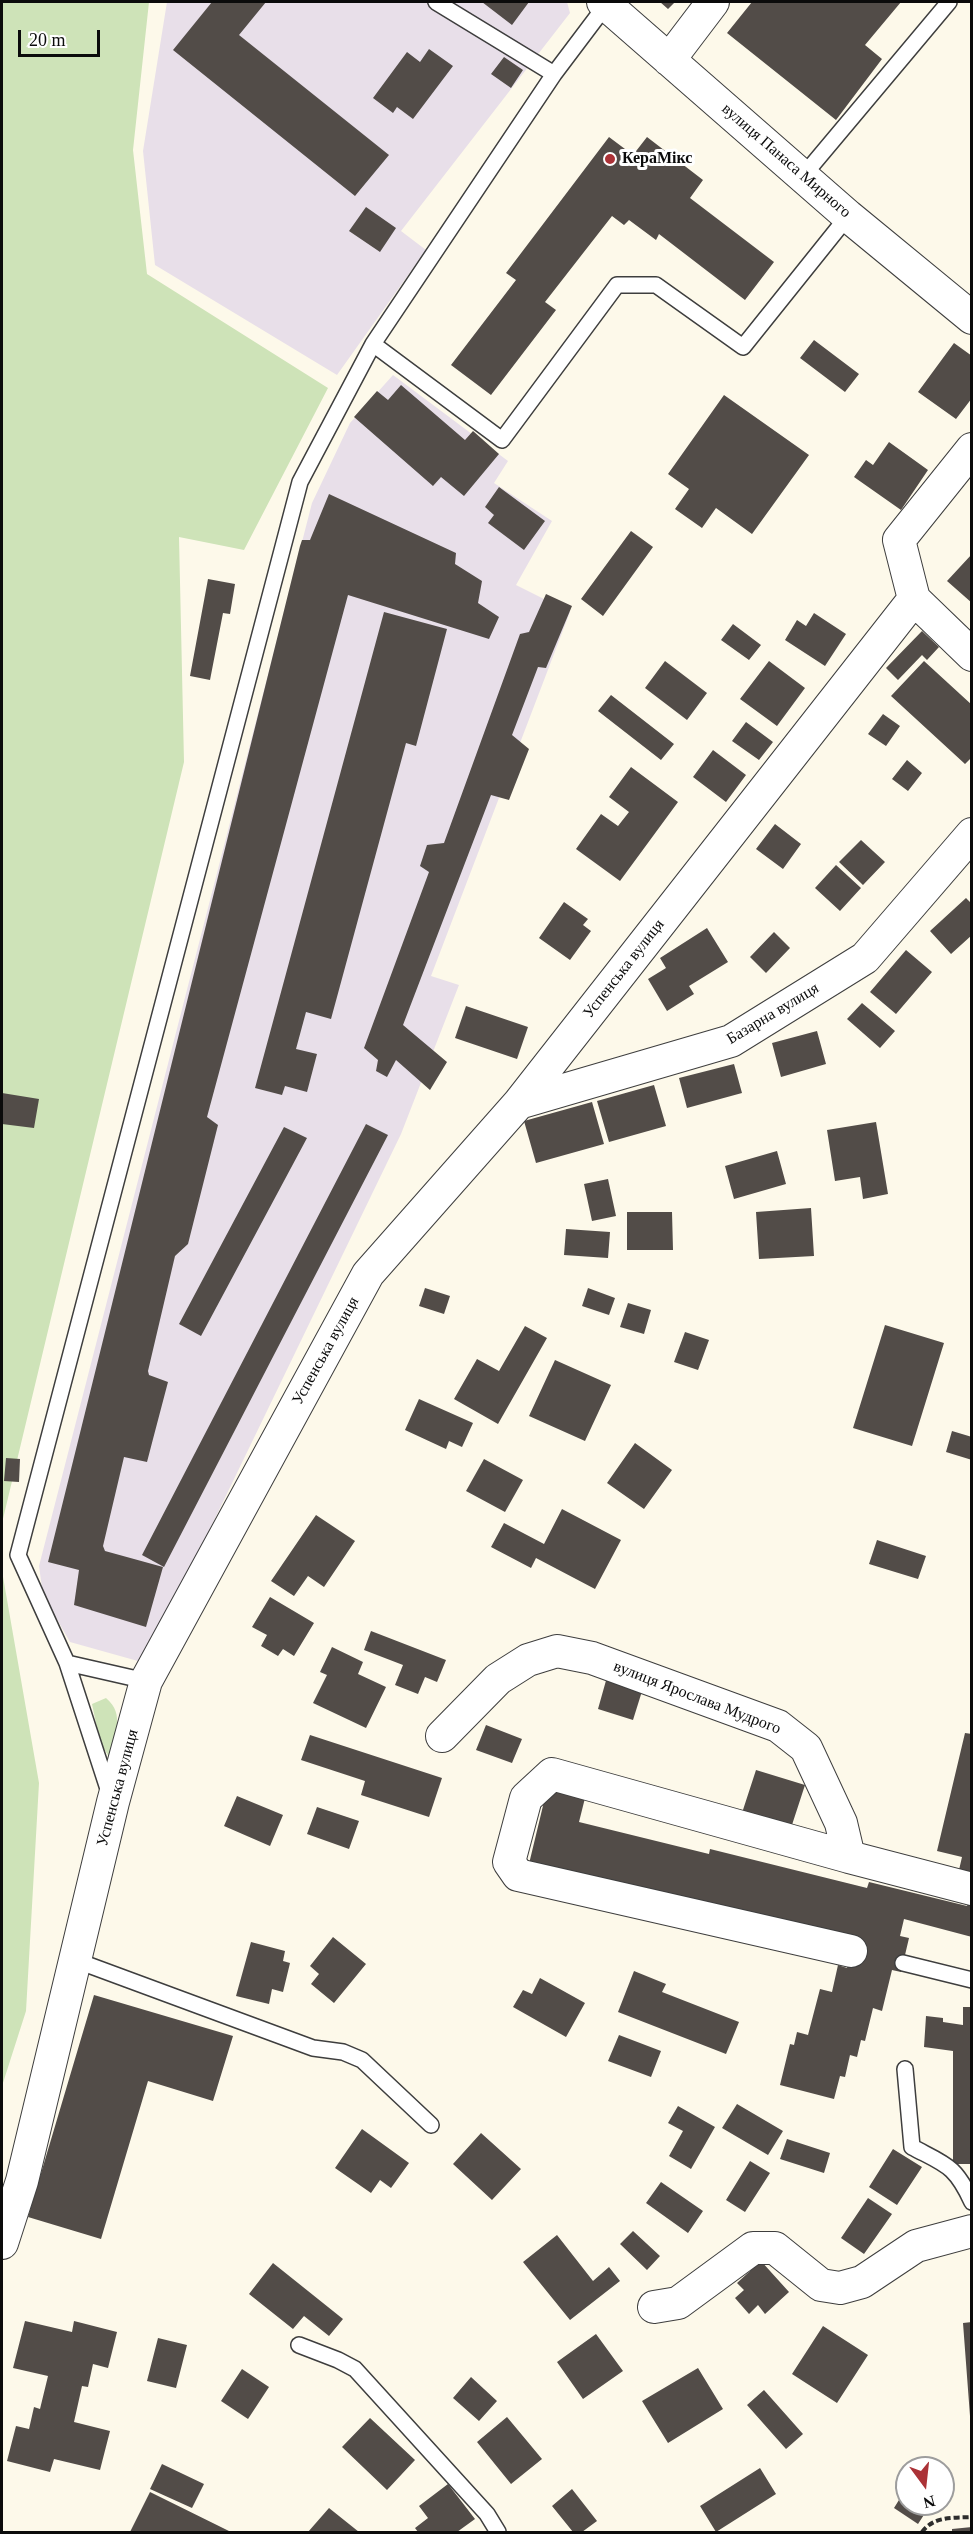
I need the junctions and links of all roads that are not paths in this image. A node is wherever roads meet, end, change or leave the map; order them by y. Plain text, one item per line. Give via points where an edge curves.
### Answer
1 (436, 2) edge
2 (713, 2) edge
3 (948, 2) edge
4 (605, 3) edge
5 (669, 60) junction
6 (554, 74) junction
7 (803, 176) junction
8 (848, 216) junction
9 (972, 318) edge
10 (373, 344) junction
11 (972, 448) edge
12 (914, 599) junction
13 (972, 655) edge
14 (972, 834) edge
15 (519, 1103) junction
16 (67, 1663) junction
17 (146, 1681) junction
18 (442, 1736) dead end
19 (113, 1802) junction
20 (849, 1857) junction
21 (972, 1889) edge
22 (851, 1951) dead end
23 (75, 1960) junction
24 (903, 1963) dead end
25 (972, 1980) edge
26 (905, 2069) dead end
27 (431, 2125) dead end
28 (972, 2202) edge
29 (972, 2231) edge
30 (2, 2243) edge
31 (654, 2307) dead end
32 (299, 2346) dead end
33 (498, 2532) edge

1 - 6 lane
2 - 5 street
3 - 7 lane
4 - 5 street, вулиця Панаса Мирного
4 - 6 lane
5 - 7 street, вулиця Панаса Мирного
6 - 10 lane
7 - 8 street, вулиця Панаса Мирного
8 - 9 street, вулиця Панаса Мирного
8 - 10 lane via 743,347 656,285 617,285 502,440
10 - 16 lane via 300,482 18,1555
11 - 12 street via 899,540
12 - 13 street
12 - 15 street, Успенська вулиця
14 - 15 street, Базарна вулиця via 865,958 731,1041
15 - 17 street, Успенська вулиця via 368,1274
16 - 17 lane
16 - 19 lane
17 - 19 street, Успенська вулиця
18 - 20 street, вулиця Ярослава Мудрого via 498,1679 528,1660 557,1651 592,1658 778,1726 806,1748 841,1823
19 - 23 street, Успенська вулиця
20 - 21 street
20 - 22 street via 552,1773 526,1798 509,1862 518,1875
23 - 27 lane via 313,2048 344,2052 362,2060
23 - 30 street, Успенська вулиця via 22,2181
24 - 25 lane
26 - 28 lane via 912,2147 952,2168
29 - 31 street via 916,2247 862,2282 840,2288 821,2285 775,2248 753,2248 678,2303
32 - 33 lane via 355,2369 487,2514

